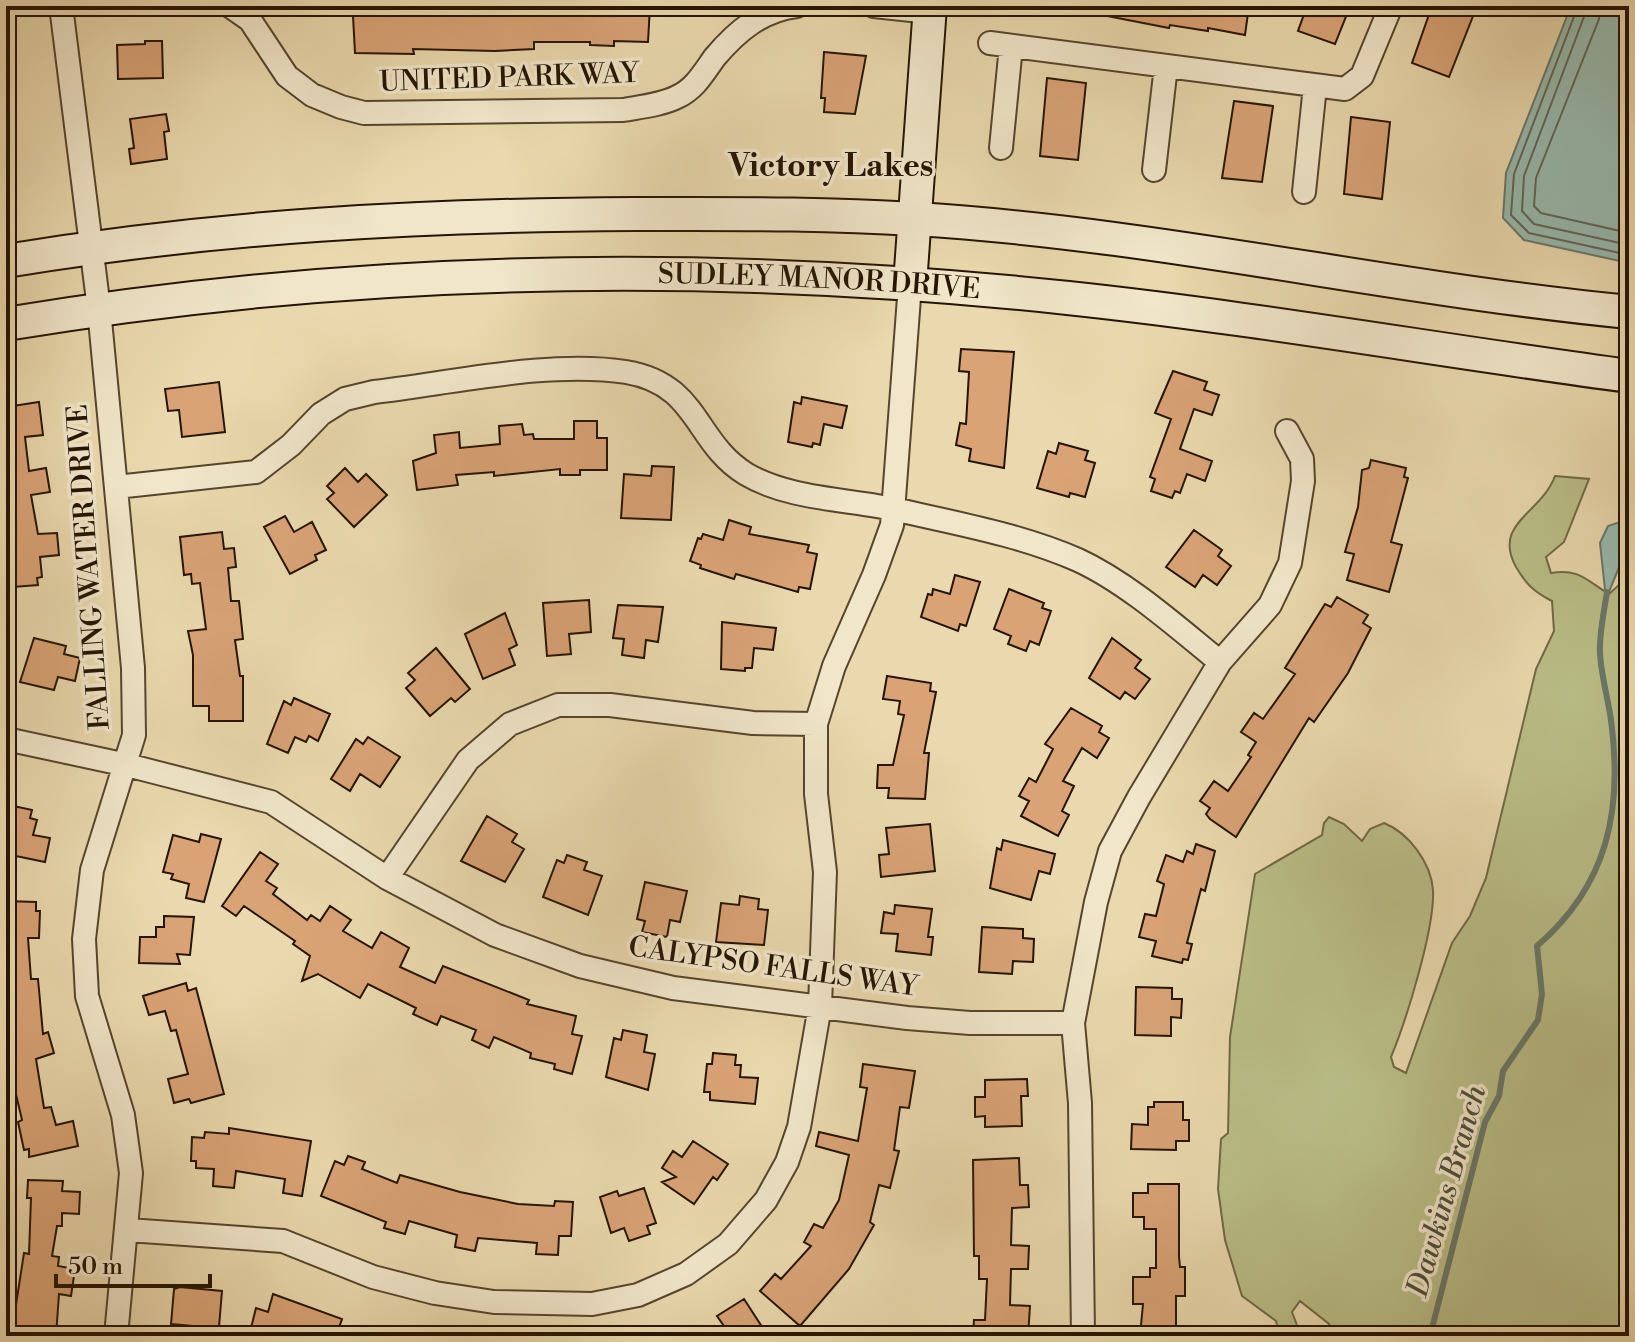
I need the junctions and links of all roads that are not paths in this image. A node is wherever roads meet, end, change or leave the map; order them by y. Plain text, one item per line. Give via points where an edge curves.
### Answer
1 (61, 6) edge
2 (230, 6) edge
3 (797, 6) edge
4 (874, 6) edge
5 (1391, 6) edge
6 (930, 9) edge
7 (1166, 66) junction
8 (1315, 86) junction
9 (1001, 148) dead end
10 (1154, 170) dead end
11 (1304, 192) dead end
12 (915, 219) junction
13 (91, 247) junction
14 (6, 261) edge
15 (910, 284) junction
16 (99, 309) junction
17 (1629, 312) edge
18 (6, 324) edge
19 (1629, 376) edge
20 (1287, 431) dead end
21 (116, 487) junction
22 (894, 509) junction
23 (1220, 662) junction
24 (816, 724) junction
25 (6, 739) edge
26 (127, 765) junction
27 (387, 878) junction
28 (820, 1006) junction
29 (1073, 1023) junction
30 (128, 1230) junction
31 (116, 1336) edge
32 (1083, 1336) edge

1 - 13 street, FALLING WATER DRIVE
2 - 3 street, UNITED PARK WAY via 250,20 287,76 312,95 364,113 623,110 654,104 678,97 701,78 754,20
4 - 6 street
5 - 8 street via 1362,76 1345,89
6 - 12 main road
7 - 8 street
7 - 9 street via 1001,44
7 - 10 street
8 - 11 street
12 - 13 main road via 745,213 418,216
12 - 15 main road
12 - 17 main road via 1160,244
13 - 14 main road
13 - 16 street, FALLING WATER DRIVE
15 - 16 main road, SUDLEY MANOR DRIVE via 750,275 516,275 316,284
15 - 19 main road, SUDLEY MANOR DRIVE via 1070,298
15 - 22 street
16 - 18 main road, SUDLEY MANOR DRIVE
16 - 21 street, FALLING WATER DRIVE
20 - 23 street via 1302,459 1303,481 1290,563 1270,605
21 - 22 street via 256,472 345,399 580,367 658,381 683,398 719,451 747,474 793,491
21 - 26 street, FALLING WATER DRIVE via 133,668 134,735
22 - 23 street via 1025,540 1082,562
22 - 24 street
23 - 29 street via 1110,851
24 - 27 street via 558,705 510,724 468,760
24 - 28 street via 816,794 825,872
25 - 26 street, CALYPSO FALLS WAY
26 - 27 street, CALYPSO FALLS WAY via 271,802
26 - 30 street, FALLING WATER DRIVE via 92,870 84,939 87,996 123,1115 131,1173
27 - 28 street, CALYPSO FALLS WAY via 495,935 580,966 673,988
28 - 29 street, CALYPSO FALLS WAY via 970,1023
28 - 30 street via 799,1127 766,1200 728,1244 686,1274 638,1295 592,1304 494,1302 373,1277 283,1241
29 - 32 street via 1080,1103
30 - 31 street, FALLING WATER DRIVE

